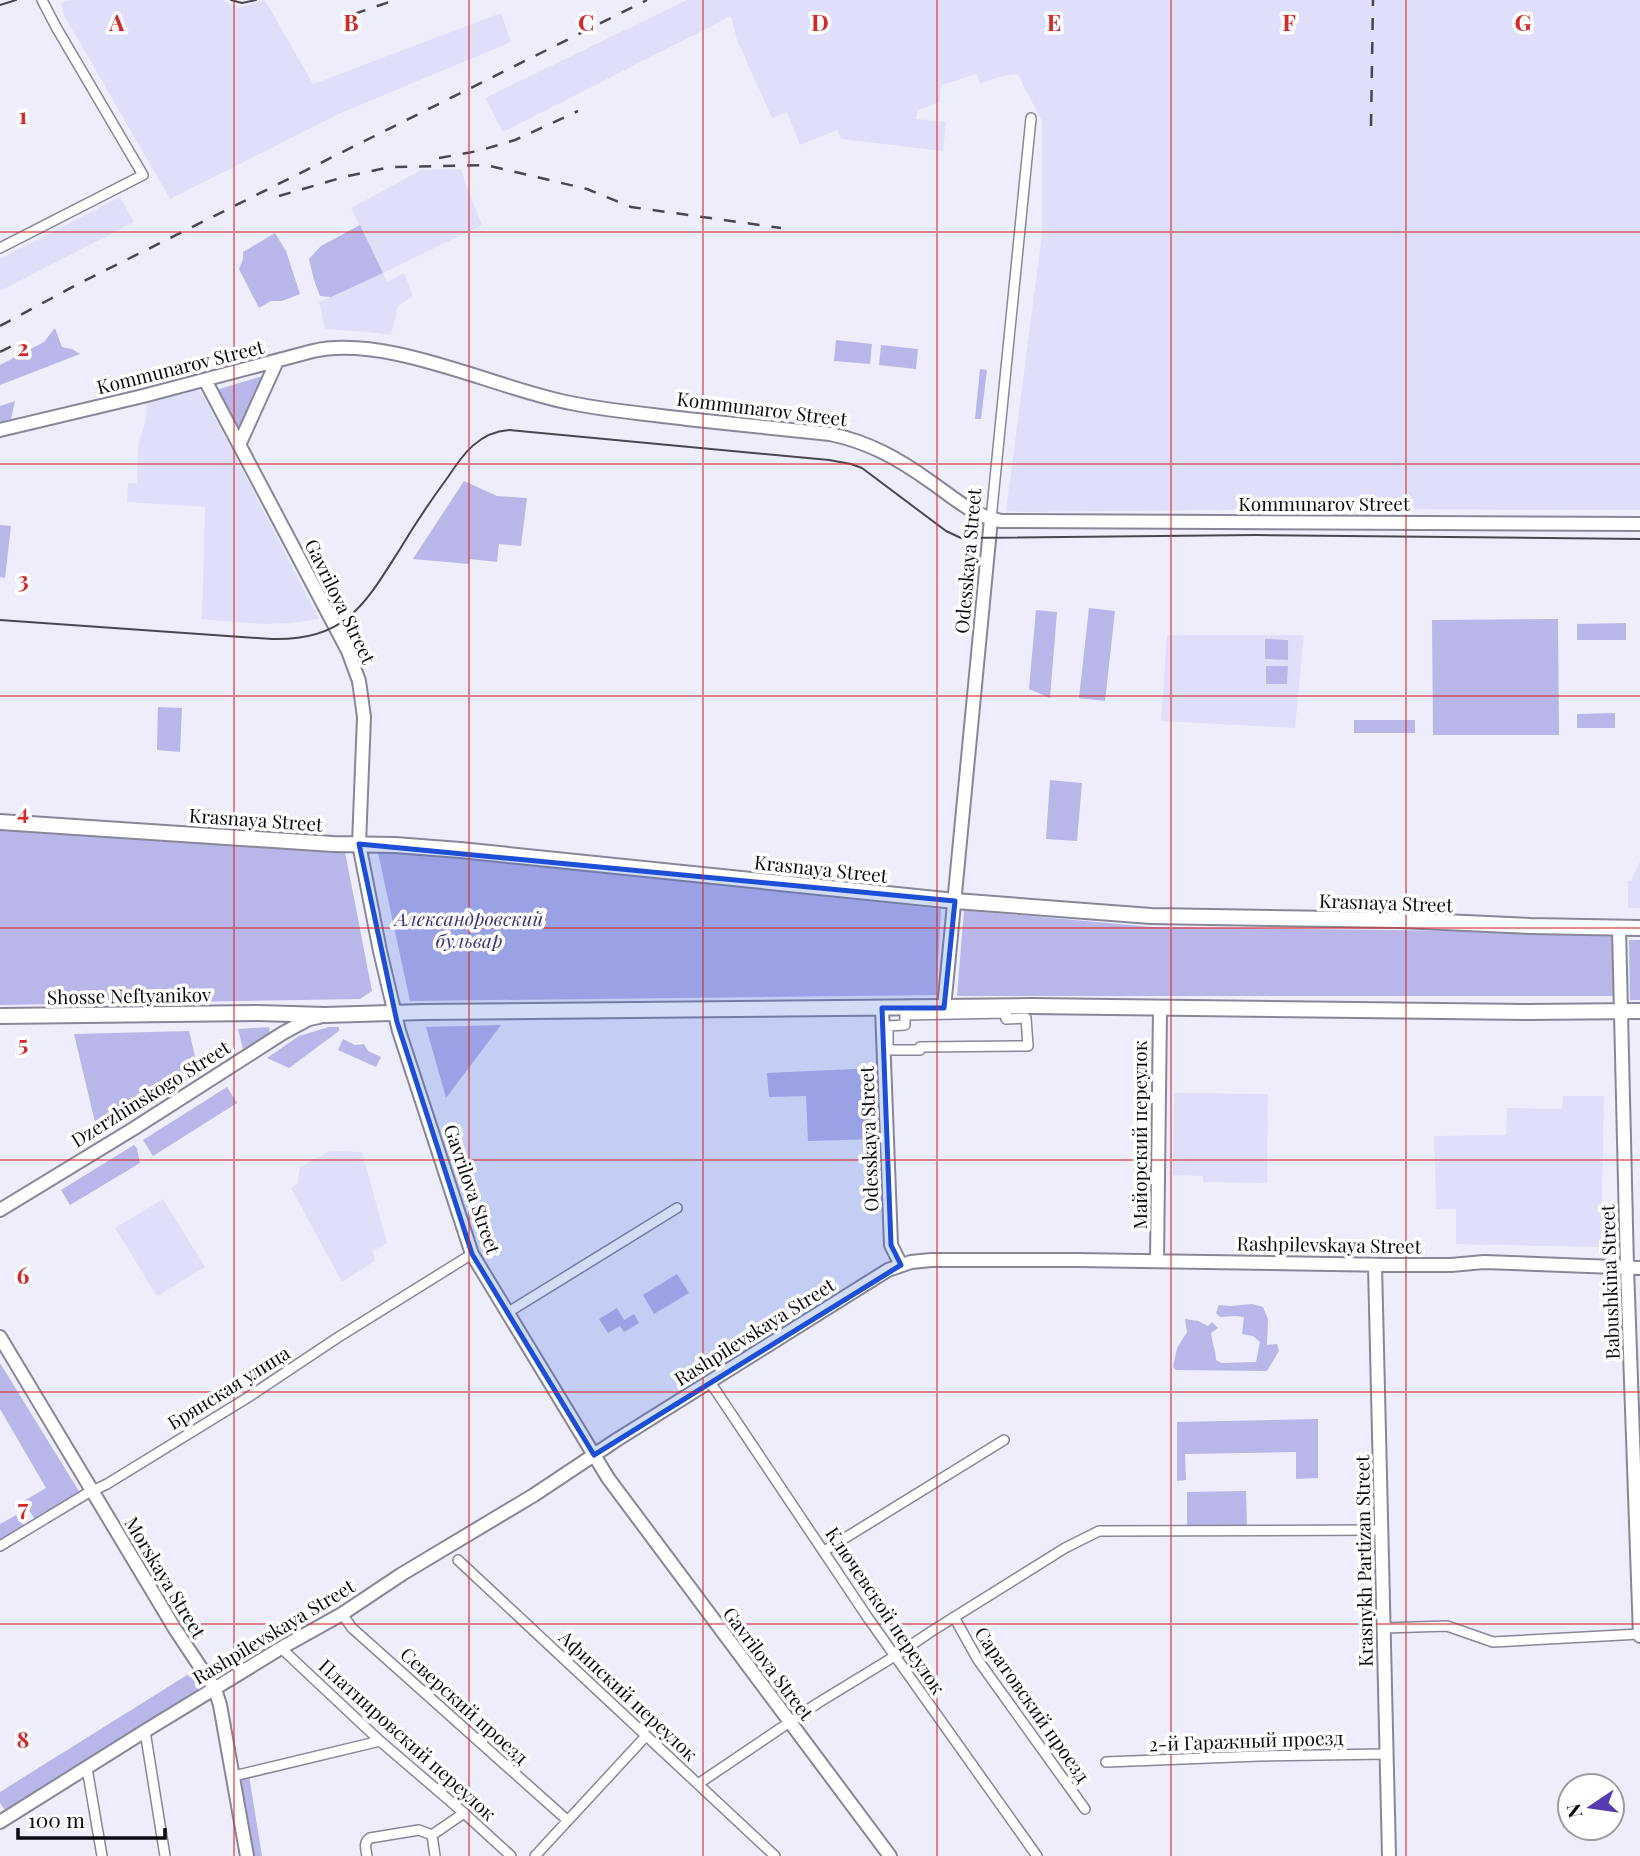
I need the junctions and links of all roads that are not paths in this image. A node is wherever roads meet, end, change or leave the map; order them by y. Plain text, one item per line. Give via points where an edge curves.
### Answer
1 (42, 0) edge
2 (1031, 118) dead end
3 (0, 248) edge
4 (278, 361) junction
5 (205, 380) junction
6 (0, 430) edge
7 (239, 445) junction
8 (991, 519) junction
9 (1640, 524) edge
10 (0, 822) edge
11 (359, 844) junction
12 (955, 901) junction
13 (1619, 928) junction
14 (1640, 928) edge
15 (387, 984) junction
16 (882, 1008) junction
17 (944, 1008) junction
18 (1160, 1009) junction
19 (1622, 1011) junction
20 (1640, 1011) edge
21 (394, 1013) junction
22 (370, 1014) junction
23 (325, 1015) junction
24 (0, 1016) edge
25 (891, 1050) joint
26 (677, 1208) dead end
27 (0, 1210) edge
28 (472, 1254) junction
29 (1157, 1261) junction
30 (901, 1265) junction
31 (1375, 1265) junction
32 (1633, 1267) edge
33 (507, 1313) junction
34 (0, 1338) edge
35 (710, 1382) junction
36 (1004, 1440) dead end
37 (594, 1455) junction
38 (92, 1492) junction
39 (1381, 1530) junction
40 (0, 1546) edge
41 (824, 1551) junction
42 (458, 1560) dead end
43 (342, 1614) junction
44 (954, 1617) junction
45 (1384, 1628) junction
46 (1640, 1635) edge
47 (281, 1648) junction
48 (895, 1656) junction
49 (215, 1689) junction
50 (788, 1721) junction
51 (145, 1731) junction
52 (646, 1735) junction
53 (380, 1741) junction
54 (1387, 1754) junction
55 (1106, 1762) dead end
56 (87, 1768) junction
57 (234, 1776) junction
58 (698, 1784) junction
59 (1085, 1809) dead end
60 (464, 1812) junction
61 (1, 1820) edge
62 (567, 1820) junction
63 (432, 1835) junction
64 (102, 1856) edge
65 (165, 1856) edge
66 (247, 1856) edge
67 (367, 1856) edge
68 (435, 1856) edge
69 (511, 1856) edge
70 (535, 1856) edge
71 (775, 1856) edge
72 (890, 1856) edge
73 (1037, 1856) edge
74 (1389, 1856) edge

1 - 3 street via 143,175
2 - 8 street, Odesskaya Street
4 - 5 street, Kommunarov Street
4 - 7 street
4 - 8 street, Kommunarov Street via 323,348 361,349 597,408 839,435 880,450 968,509
5 - 6 street, Kommunarov Street
5 - 7 street, Gavrilova Street
7 - 11 street, Gavrilova Street via 348,651 359,681 365,717
8 - 9 street, Kommunarov Street
8 - 12 street, Odesskaya Street
10 - 11 main road, Krasnaya Street
11 - 12 main road, Krasnaya Street via 460,850
11 - 15 street, Gavrilova Street
12 - 13 main road, Krasnaya Street via 1151,916
12 - 17 street, Odesskaya Street
13 - 14 main road, Krasnaya Street
13 - 19 street, Babushkina Street
15 - 21 street, Gavrilova Street
15 - 22 street via 379,1008
16 - 17 main road
16 - 21 main road
16 - 30 street, Odesskaya Street via 891,1245
17 - 18 main road
18 - 19 main road
18 - 29 street, Майорский переулок
19 - 20 main road
19 - 32 street, Babushkina Street
21 - 22 main road
21 - 28 street, Gavrilova Street
22 - 23 main road
23 - 24 main road, Shosse Neftyanikov
23 - 27 street, Dzerzhinskogo Street via 283,1032
25 - 25 street via 1028,1046 1026,1018 1006,1018 1006,1013 905,1015 905,1025 888,1026
26 - 33 street
28 - 33 street, Gavrilova Street
28 - 38 street, Брянская улица
29 - 30 street, Rashpilevskaya Street via 942,1260
29 - 31 street, Rashpilevskaya Street
30 - 35 street, Rashpilevskaya Street
31 - 32 street, Rashpilevskaya Street via 1483,1262
31 - 39 street, Krasnykh Partizan Street
32 - 46 street, Babushkina Street
33 - 37 street, Gavrilova Street
34 - 38 street, Morskaya Street
35 - 37 street, Rashpilevskaya Street
35 - 41 street, Ключевской переулок
36 - 41 street
37 - 43 street, Rashpilevskaya Street
37 - 50 street, Gavrilova Street
38 - 40 street, Брянская улица
38 - 49 street, Morskaya Street
39 - 44 street via 1099,1531
39 - 45 street, Krasnykh Partizan Street
41 - 48 street, Ключевской переулок
42 - 52 street, Афипский переулок
43 - 47 street, Rashpilevskaya Street
43 - 62 street, Северский проезд via 352,1628
44 - 48 street
44 - 59 street, Саратовский проезд via 978,1660
45 - 46 street via 1447,1626 1493,1642
45 - 54 street, Krasnykh Partizan Street
47 - 49 street, Rashpilevskaya Street
47 - 53 street, Платнировский переулок
48 - 50 street
48 - 73 street, Ключевской переулок
49 - 51 street, Rashpilevskaya Street
49 - 57 street, Morskaya Street
50 - 58 street
50 - 72 street, Gavrilova Street
51 - 56 street, Rashpilevskaya Street
51 - 65 street
52 - 58 street, Афипский переулок
52 - 62 street
53 - 57 street
53 - 60 street, Платнировский переулок
54 - 55 street, 2-й Гаражный проезд
54 - 74 street, Krasnykh Partizan Street
56 - 61 street, Rashpilevskaya Street
56 - 64 street
57 - 66 street, Morskaya Street
58 - 71 street, Афипский переулок
60 - 63 street
60 - 69 street, Платнировский переулок
62 - 70 street
63 - 67 street via 419,1830 370,1838 365,1845
63 - 68 street

